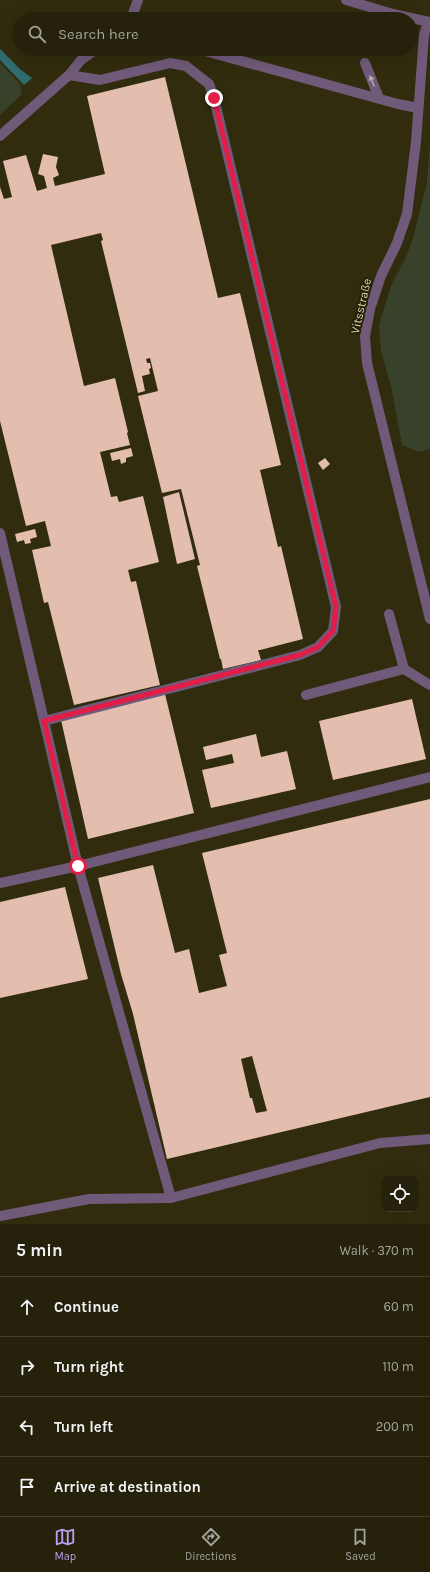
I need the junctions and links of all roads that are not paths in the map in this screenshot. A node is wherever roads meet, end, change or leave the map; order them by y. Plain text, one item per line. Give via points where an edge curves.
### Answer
1 (138, 0) edge
2 (346, 0) edge
3 (134, 12) edge
4 (391, 12) edge
5 (418, 19) edge
6 (429, 22) edge
7 (87, 56) edge
8 (224, 56) edge
9 (365, 63) dead end
10 (69, 75) junction
11 (379, 98) junction
12 (418, 108) junction
13 (0, 136) edge
14 (0, 533) edge
15 (389, 614) dead end
16 (430, 619) edge
17 (404, 669) junction
18 (430, 685) edge
19 (306, 695) dead end
20 (44, 721) junction
21 (430, 777) edge
22 (78, 866) junction
23 (0, 883) edge
24 (430, 1139) edge
25 (171, 1198) junction
26 (0, 1216) edge

1 - 3 street
2 - 4 street
5 - 6 street
6 - 12 street, Vitsstraße via 424,35
7 - 10 street
8 - 11 street
11 -> 9 street
10 - 13 street
10 - 20 street via 100,80 170,63 186,66 208,84 214,98 336,607 333,631 318,647 300,655
11 - 12 street
12 - 16 street, Vitsstraße via 407,214 381,276 370,309 365,336 367,363
14 - 20 street
15 - 17 street
17 - 18 street
17 - 19 street
20 - 22 street
21 - 22 street
22 - 23 street
22 - 25 street
24 - 25 street via 380,1143
25 - 26 street via 89,1199

